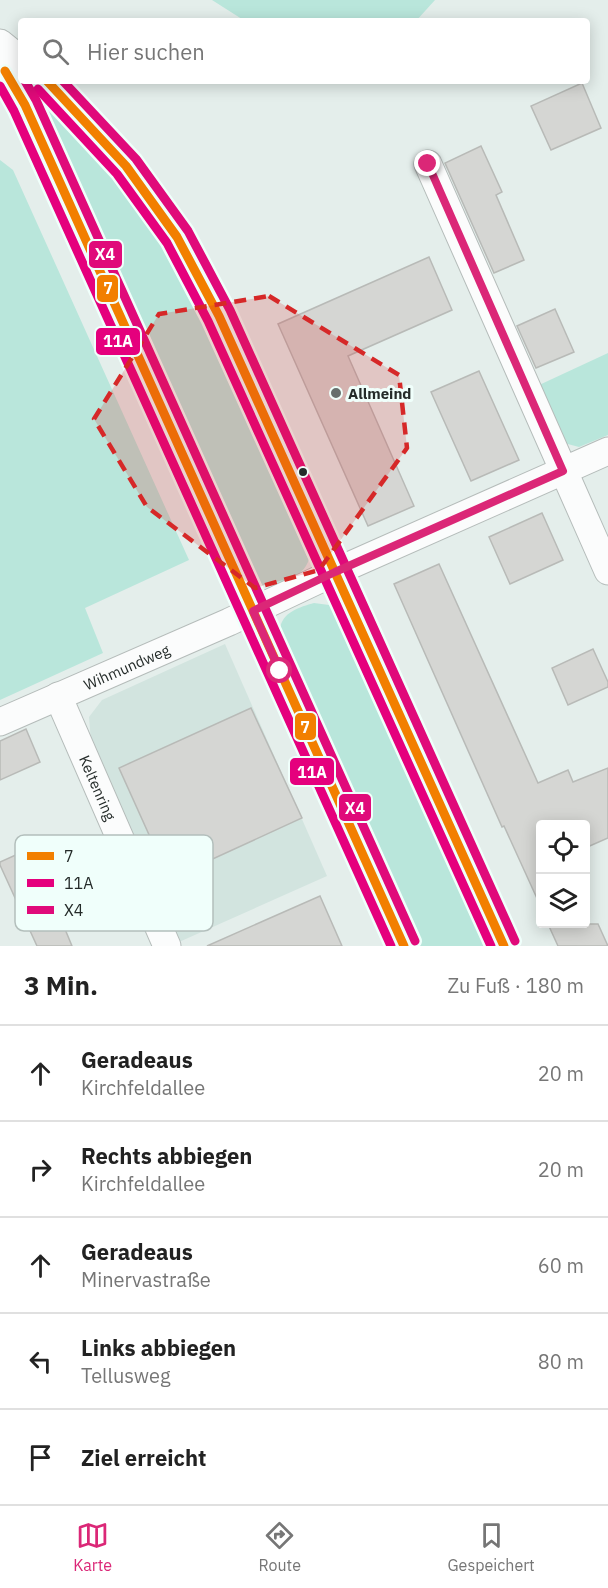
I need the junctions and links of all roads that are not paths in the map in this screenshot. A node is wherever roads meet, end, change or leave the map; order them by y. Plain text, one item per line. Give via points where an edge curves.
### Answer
1 (0, 43) edge
2 (18, 58) edge
3 (0, 64) edge
4 (50, 84) edge
5 (428, 164) dead end
6 (608, 451) edge
7 (563, 471) junction
8 (608, 571) edge
9 (335, 572) junction
10 (253, 611) junction
11 (58, 696) junction
12 (0, 722) edge
13 (119, 835) edge
14 (160, 931) edge
15 (167, 946) edge
16 (404, 946) edge
17 (504, 946) edge

1 - 2 street
3 - 10 street via 25,105
4 - 9 street via 126,166 177,237 219,316
5 - 7 street
6 - 7 street, Wihmundweg
7 - 8 street
7 - 9 street, Wihmundweg
9 - 10 street, Wihmundweg
9 - 17 street
10 - 11 street, Wihmundweg
10 - 16 street
11 - 12 street, Wihmundweg
11 - 13 street, Keltenring
14 - 15 street, Keltenring

